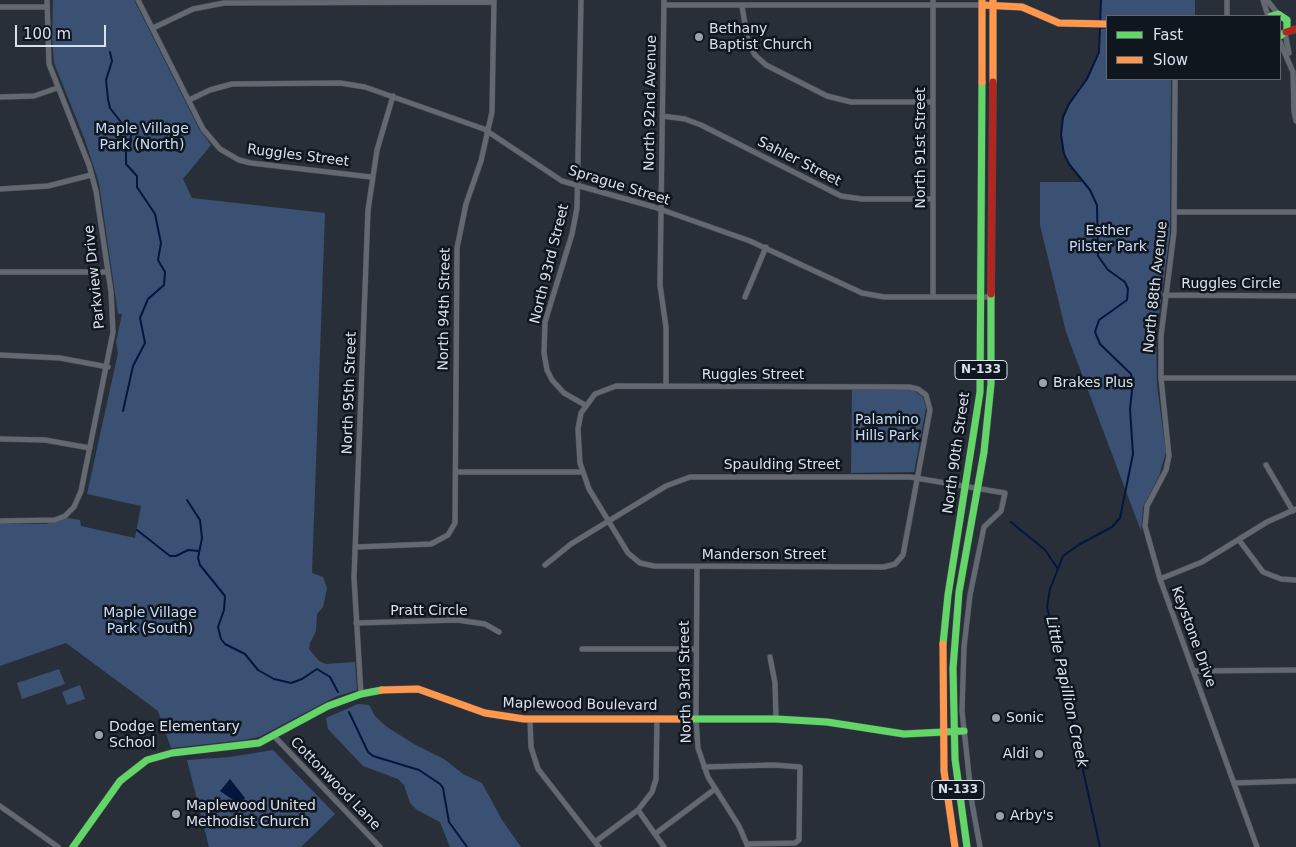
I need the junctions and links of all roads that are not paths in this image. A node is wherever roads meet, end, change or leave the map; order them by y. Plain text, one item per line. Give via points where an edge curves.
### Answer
1 (47, 0) edge
2 (138, 0) edge
3 (581, 0) edge
4 (1227, 0) edge
5 (1265, 0) edge
6 (494, 1) edge
7 (664, 2) edge
8 (982, 2) edge
9 (933, 3) edge
10 (993, 3) edge
11 (742, 6) junction
12 (0, 7) edge
13 (47, 7) junction
14 (1227, 15) edge
15 (1272, 15) edge
16 (1272, 15) edge
17 (1281, 18) edge
18 (1287, 20) junction
19 (1296, 23) edge
20 (1106, 24) edge
21 (153, 28) junction
22 (1296, 29) edge
23 (1283, 34) edge
24 (1281, 44) edge
25 (1290, 61) junction
26 (1175, 80) edge
27 (57, 88) junction
28 (393, 96) junction
29 (0, 97) edge
30 (189, 100) junction
31 (932, 102) junction
32 (662, 116) junction
33 (1296, 121) edge
34 (489, 132) junction
35 (91, 175) junction
36 (372, 177) junction
37 (578, 186) junction
38 (0, 190) edge
39 (933, 199) junction
40 (661, 210) junction
41 (1175, 212) junction
42 (1296, 212) edge
43 (766, 247) junction
44 (0, 272) edge
45 (108, 272) junction
46 (1165, 295) junction
47 (1296, 296) edge
48 (745, 297) dead end
49 (933, 297) junction
50 (982, 297) junction
51 (993, 297) junction
52 (0, 355) edge
53 (108, 367) junction
54 (1161, 378) junction
55 (1296, 378) edge
56 (666, 386) junction
57 (585, 406) junction
58 (0, 439) edge
59 (90, 448) junction
60 (1266, 466) dead end
61 (456, 472) junction
62 (582, 472) junction
63 (918, 478) junction
64 (966, 485) junction
65 (978, 487) junction
66 (1294, 510) edge
67 (0, 521) edge
68 (608, 521) junction
69 (1239, 540) junction
70 (356, 547) junction
71 (545, 565) dead end
72 (697, 567) junction
73 (1160, 579) junction
74 (1296, 580) edge
75 (356, 623) junction
76 (499, 632) dead end
77 (582, 649) dead end
78 (696, 649) junction
79 (770, 657) dead end
80 (1296, 670) edge
81 (1194, 671) junction
82 (361, 694) junction
83 (530, 719) junction
84 (696, 719) junction
85 (776, 719) junction
86 (657, 720) junction
87 (964, 731) junction
88 (942, 732) junction
89 (953, 732) junction
90 (274, 736) junction
91 (704, 767) junction
92 (1296, 781) edge
93 (1234, 783) junction
94 (715, 789) junction
95 (0, 806) edge
96 (638, 810) junction
97 (655, 834) junction
98 (595, 842) junction
99 (748, 845) edge
100 (58, 847) edge
101 (72, 847) edge
102 (380, 847) edge
103 (599, 847) edge
104 (664, 847) edge
105 (955, 847) edge
106 (967, 847) edge
107 (980, 847) edge
108 (1257, 847) edge

1 - 13 street, Parkview Drive
2 - 21 street, Ruggles Street
3 - 37 street, North 93rd Street
4 - 14 street
5 - 15 street
5 - 16 street
6 - 21 street via 224,3 193,10
6 - 34 street, North 94th Street
7 - 11 street
7 - 32 street, North 92nd Avenue
8 - 9 street
8 - 10 main road
8 - 50 main road, North 90th Street / N-133
9 - 11 street
9 - 31 street, North 91st Street
10 - 20 main road via 1022,7 1050,20
10 - 51 main road, North 90th Street / N-133
11 - 31 street via 748,42 755,55 766,65 827,96 851,102
12 - 13 street
13 - 27 street, Parkview Drive via 48,55
17 - 18 main road
18 - 19 main road
18 - 23 main road
21 - 30 street, Ruggles Street
22 - 23 main road
23 - 25 street
24 - 25 street
25 - 33 street
26 - 41 street, North 88th Avenue
27 - 29 street via 34,96
27 - 35 street, Parkview Drive
28 - 30 street, Sprague Street via 340,83 246,83 220,87
28 - 34 street, Sprague Street
28 - 36 street, North 95th Street
30 - 36 street, Ruggles Street via 206,134 238,160
31 - 39 street, North 91st Street
32 - 39 street, Sahler Street via 701,125 841,196
32 - 40 street, North 92nd Avenue
34 - 37 street, Sprague Street via 549,174
34 - 61 street, North 94th Street via 466,204 457,248
35 - 38 street via 48,186
35 - 45 street, Parkview Drive
36 - 70 street, North 95th Street
37 - 40 street, Sprague Street
37 - 57 street, North 93rd Street via 574,223 545,322 544,353 552,380
39 - 49 street, North 91st Street
40 - 43 street, Sprague Street
40 - 56 street, North 92nd Avenue via 660,285 666,327
41 - 42 street
41 - 46 street, North 88th Avenue
43 - 48 street
43 - 49 street, Sprague Street via 862,293 884,297
44 - 45 street
45 - 53 street, Parkview Drive via 113,318
46 - 47 street, Ruggles Circle
46 - 54 street, North 88th Avenue via 1160,336
49 - 50 street, Sprague Street
50 - 51 street, Sprague Street
50 - 64 main road, North 90th Street / N-133 via 980,392
51 - 65 main road, North 90th Street / N-133 via 990,401
52 - 53 street via 60,358
53 - 59 street, Parkview Drive
54 - 55 street
54 - 73 street, North 88th Avenue via 1169,456 1166,470 1148,506 1145,526
56 - 57 street, Ruggles Street via 609,388 595,394
56 - 63 street, Ruggles Street via 918,389 926,395 930,410
57 - 62 street via 578,429
58 - 59 street via 44,440
59 - 67 street, Parkview Drive via 79,498 70,513 48,521
60 - 66 street
61 - 62 street
61 - 70 street, North 94th Street via 456,517 450,532 442,540 431,544
62 - 68 street
63 - 64 street, Spaulding Street
63 - 68 street, Spaulding Street via 690,477 666,486
63 - 72 street, Manderson Street via 904,551 895,564 884,567
64 - 65 street, Spaulding Street
64 - 88 main road, North 90th Street / N-133 via 945,615
65 - 87 street, Spaulding Street via 1005,493 1001,512 984,527 970,595 963,672
65 - 89 main road, North 90th Street / N-133 via 955,625
66 - 69 street, Keystone Drive
68 - 71 street, Spaulding Street
68 - 72 street, Manderson Street via 634,559 654,566
69 - 73 street, Keystone Drive via 1202,562
69 - 74 street via 1263,572 1281,580
70 - 75 street, North 95th Street
72 - 78 street, North 93rd Street
73 - 81 street, Keystone Drive
75 - 76 street, Pratt Circle via 457,620 485,624
75 - 82 street, North 95th Street
77 - 78 street
78 - 84 street, North 93rd Street
79 - 85 street via 775,682
80 - 81 street
81 - 93 street, Keystone Drive
82 - 83 main road, Maplewood Boulevard via 397,688 418,689 485,713
82 - 90 main road, Maplewood Boulevard via 328,706
83 - 86 main road, Maplewood Boulevard
83 - 98 street via 531,748 538,769
84 - 85 main road, Maplewood Boulevard
84 - 86 main road, Maplewood Boulevard
84 - 91 street, North 93rd Street via 698,748
85 - 88 main road, Maplewood Boulevard via 827,722 893,733
86 - 96 street via 655,783 648,799
87 - 89 main road, Maplewood Boulevard
87 - 107 street
88 - 89 main road, Maplewood Boulevard
88 - 105 main road, North 90th Street / N-133
89 - 106 main road, North 90th Street / N-133
90 - 101 main road, Maplewood Boulevard via 248,745 166,754 142,763 120,781
90 - 102 street, Cottonwood Lane
91 - 94 street, North 93rd Street
91 - 99 street, North 93rd Street via 800,767 799,840 795,843
92 - 93 street
93 - 108 street, Keystone Drive
94 - 97 street
94 - 99 street, North 93rd Street
95 - 100 street
96 - 97 street
96 - 98 street
97 - 104 street
98 - 103 street

